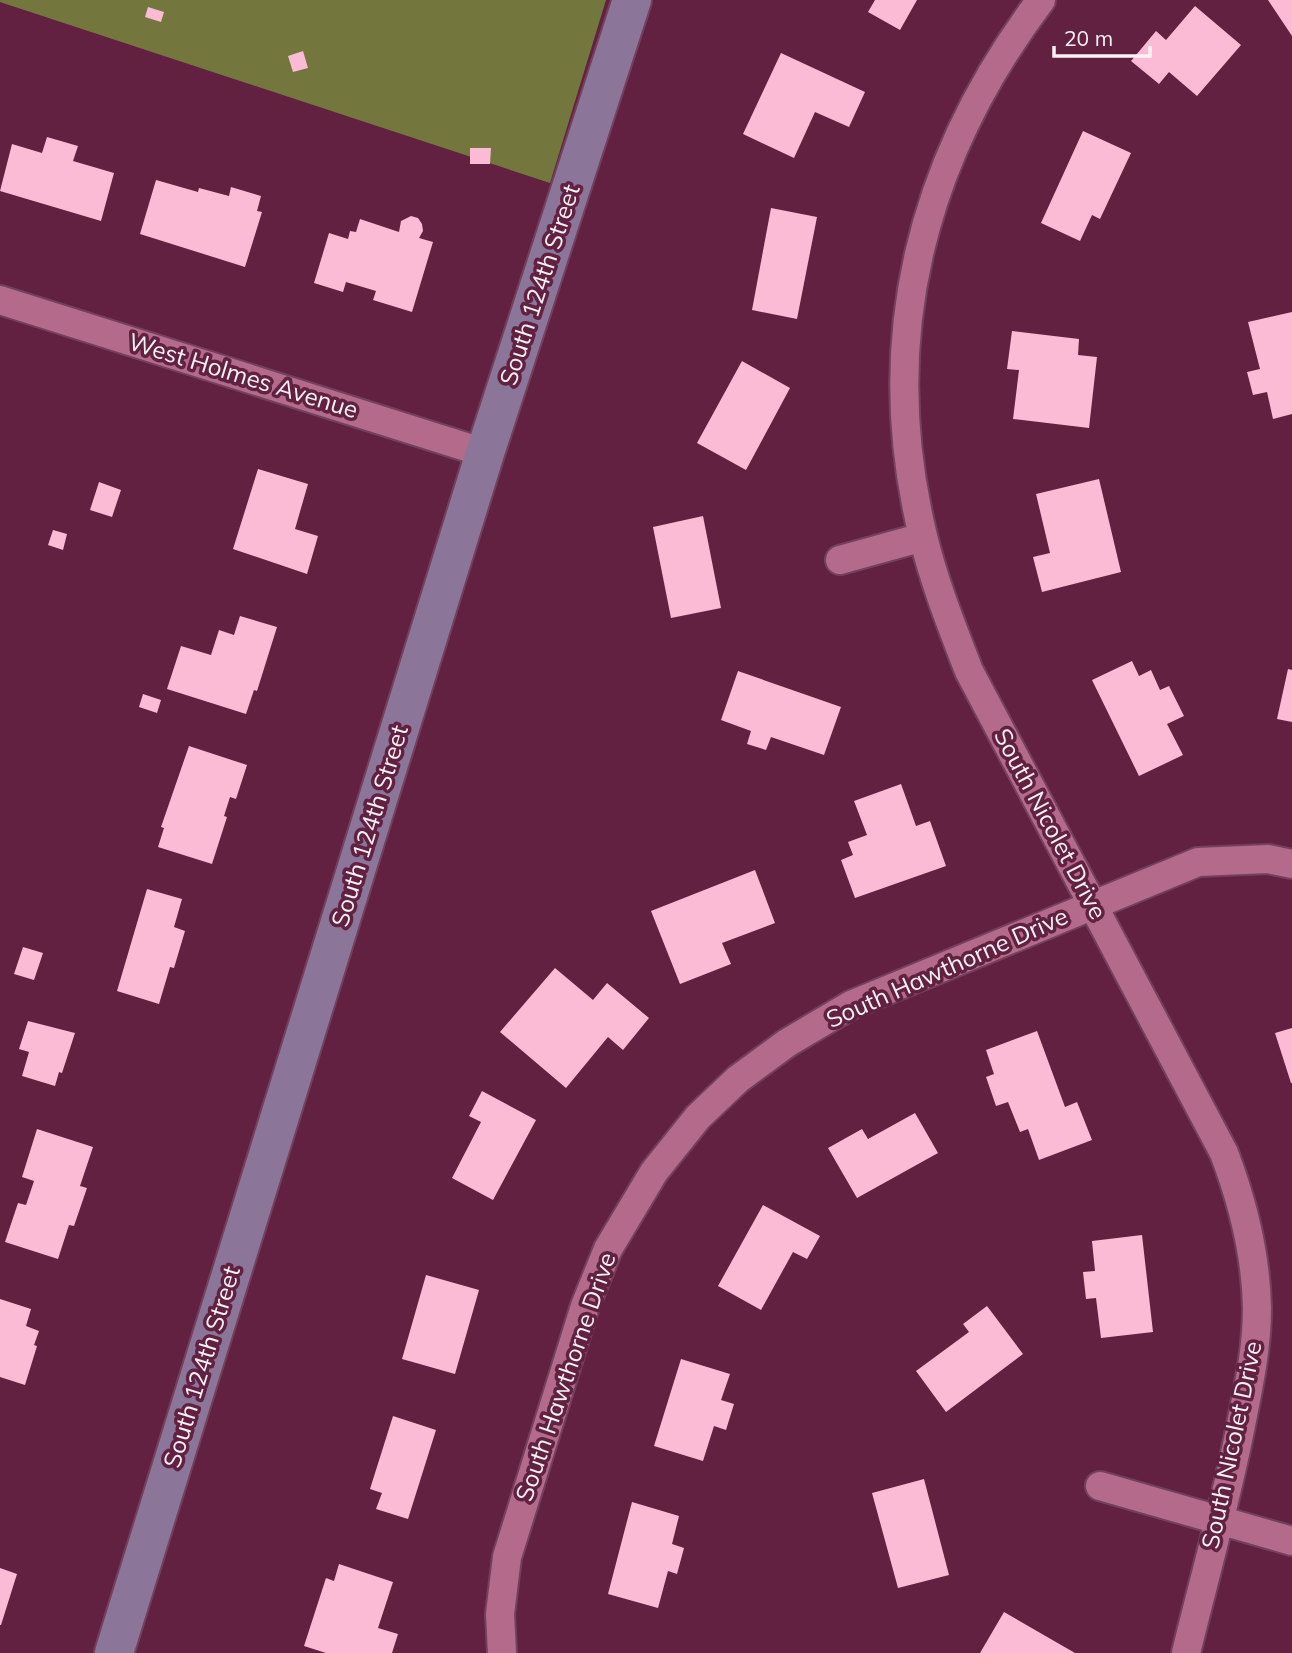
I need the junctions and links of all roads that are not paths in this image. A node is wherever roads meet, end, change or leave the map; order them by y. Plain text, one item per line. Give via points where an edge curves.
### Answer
1 (632, 0) edge
2 (1041, 0) edge
3 (0, 300) edge
4 (485, 453) junction
5 (923, 537) junction
6 (840, 559) dead end
7 (1292, 864) edge
8 (1093, 904) junction
9 (1100, 1486) dead end
10 (1219, 1521) junction
11 (1292, 1541) edge
12 (114, 1653) edge
13 (502, 1653) edge
14 (1186, 1653) edge

1 - 4 street, South 124th Street
2 - 5 street, South Nicolet Drive via 1010,41 975,103 944,172 921,240 903,365 905,431
3 - 4 street, West Holmes Avenue
4 - 12 street, South 124th Street
5 - 6 street
5 - 8 street, South Nicolet Drive via 969,671
7 - 8 street, South Hawthorne Drive via 1268,859 1198,862
8 - 10 street, South Nicolet Drive via 1224,1153 1251,1246 1254,1353
8 - 13 street, South Hawthorne Drive via 851,1005 787,1043 708,1108 654,1172 608,1249 581,1319 507,1558 500,1614
9 - 10 street
10 - 11 street
10 - 14 street, South Nicolet Drive

